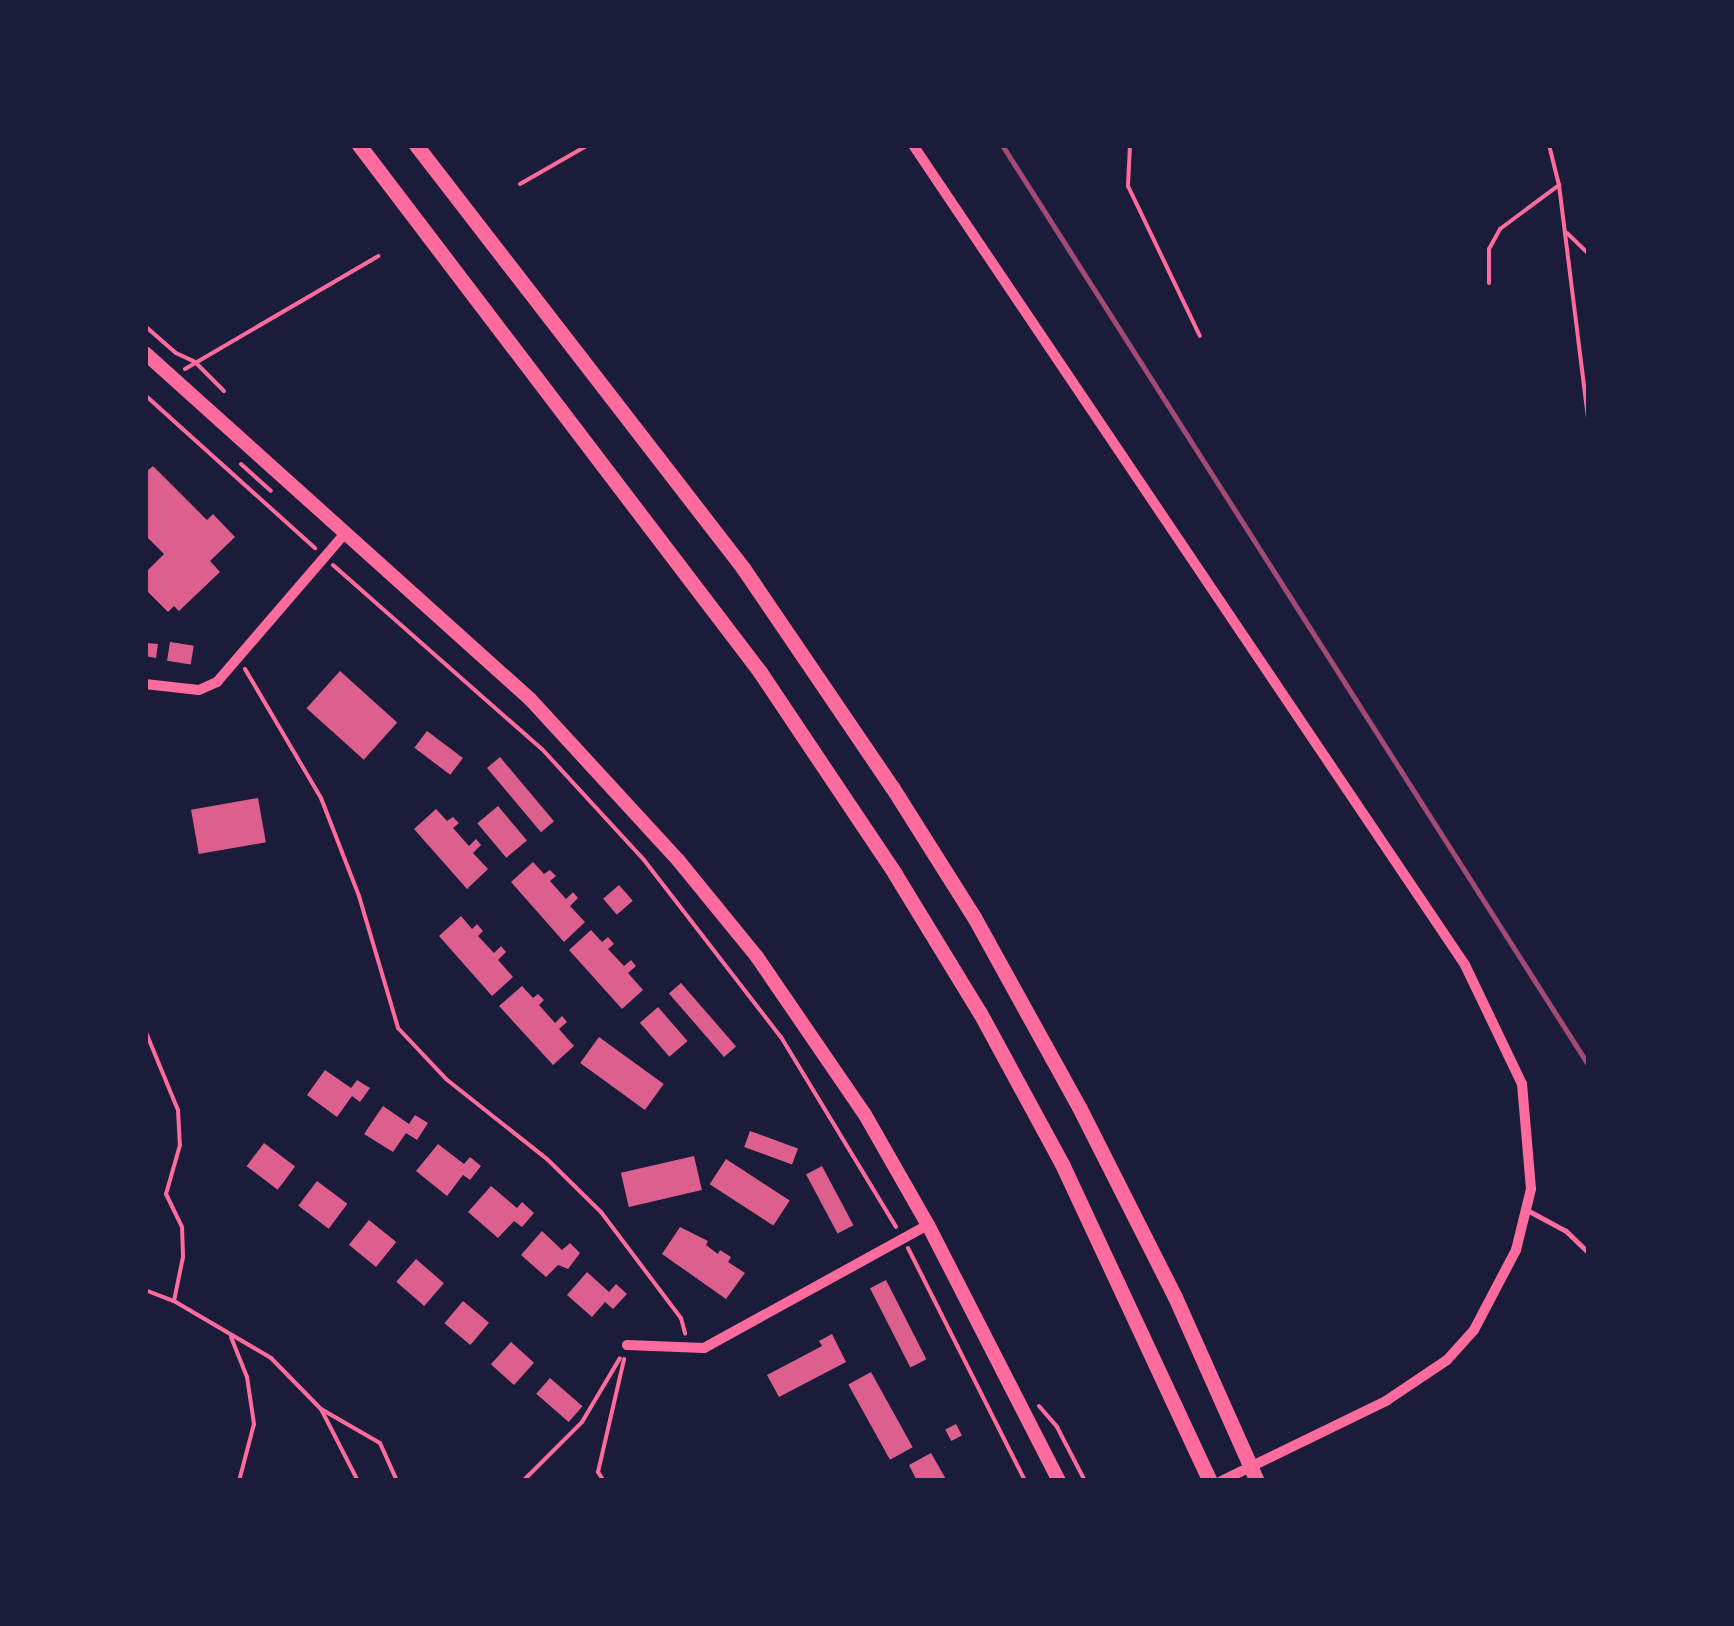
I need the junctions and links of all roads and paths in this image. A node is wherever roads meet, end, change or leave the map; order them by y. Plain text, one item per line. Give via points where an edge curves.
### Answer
1 (359, 145) edge
2 (416, 145) edge
3 (588, 145) edge
4 (914, 145) edge
5 (1130, 145) edge
6 (1549, 145) edge
7 (520, 184) dead end
8 (1558, 185) junction
9 (1564, 230) junction
10 (1589, 254) edge
11 (378, 256) dead end
12 (1488, 283) dead end
13 (145, 326) edge
14 (1200, 336) dead end
15 (145, 353) edge
16 (195, 362) junction
17 (172, 377) junction
18 (224, 391) dead end
19 (145, 395) edge
20 (1589, 425) edge
21 (234, 476) junction
22 (271, 490) dead end
23 (346, 532) junction
24 (322, 555) junction
25 (238, 660) junction
26 (145, 684) edge
27 (145, 1030) edge
28 (1527, 1210) junction
29 (928, 1225) junction
30 (904, 1240) junction
31 (1589, 1253) edge
32 (145, 1290) edge
33 (174, 1301) junction
34 (230, 1336) junction
35 (628, 1345) junction
36 (688, 1348) junction
37 (321, 1409) junction
38 (1056, 1427) dead end
39 (239, 1481) edge
40 (358, 1481) edge
41 (398, 1481) edge
42 (524, 1481) edge
43 (604, 1481) edge
44 (1025, 1481) edge
45 (1059, 1481) edge
46 (1085, 1481) edge
47 (1210, 1481) edge
48 (1221, 1481) edge
49 (1257, 1481) edge

1 - 47 highway via 760,672 896,874 1062,1164
2 - 49 highway via 743,568 964,901 1079,1107
3 - 7 path
4 - 28 street via 1465,964 1522,1084 1532,1163
5 - 14 path via 1128,186
6 - 8 path
8 - 9 path
8 - 12 path via 1500,229 1489,248
9 - 10 path
9 - 20 path
11 - 16 path
13 - 16 path
15 - 17 main road
16 - 17 path
16 - 18 path
17 - 23 main road
19 - 21 path
21 - 22 path via 243,466
21 - 24 path
23 - 24 street
23 - 29 main road via 568,735 678,860 807,1026
24 - 25 street
24 - 30 path via 542,749 644,860 780,1037
25 - 26 street via 199,690
25 - 36 path via 321,798 398,1028 446,1079 601,1212 680,1318
27 - 33 path via 178,1110 180,1145 166,1194 182,1227
28 - 31 lane
28 - 48 street via 1506,1273 1458,1348 1420,1380
29 - 30 street
29 - 45 main road
30 - 36 street via 704,1348
30 - 44 path
32 - 33 path
33 - 34 path
34 - 37 path via 271,1358
34 - 39 path via 247,1377 254,1424
35 - 36 street
35 - 42 path via 582,1422
35 - 43 path via 598,1472
37 - 40 path
37 - 41 path via 380,1443
38 - 46 path

